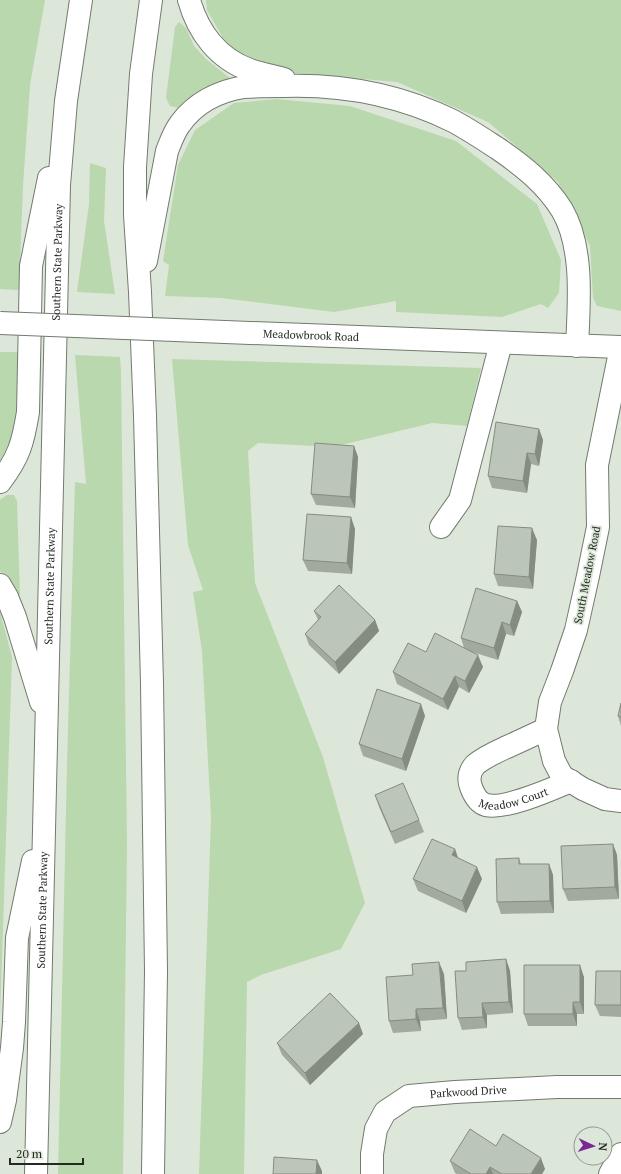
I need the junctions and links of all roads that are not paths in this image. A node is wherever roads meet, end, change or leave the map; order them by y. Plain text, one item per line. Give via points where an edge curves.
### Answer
1 (81, 0) edge
2 (151, 0) edge
3 (189, 0) edge
4 (306, 85) junction
5 (66, 101) junction
6 (140, 292) junction
7 (0, 323) edge
8 (501, 343) junction
9 (577, 346) junction
10 (621, 347) edge
11 (0, 482) edge
12 (441, 527) dead end
13 (0, 585) edge
14 (46, 723) junction
15 (546, 729) junction
16 (571, 781) junction
17 (621, 802) edge
18 (45, 807) junction
19 (621, 1087) edge
20 (155, 1098) junction
21 (0, 1122) edge
22 (621, 1154) edge
23 (36, 1174) edge
24 (153, 1174) edge
25 (169, 1174) edge
26 (372, 1174) edge
27 (610, 1174) edge

1 - 5 main road, Southern State Parkway
2 - 6 main road via 141,74 135,167
3 - 4 main road via 201,30 223,56 250,70
4 - 6 main road via 229,90 202,102 180,124 167,151
4 - 9 main road via 370,93 426,109 482,138 542,184 562,210 569,224 578,259
5 - 11 main road via 31,266 28,412 25,434 19,453
5 - 14 main road, Southern State Parkway via 59,185
6 - 20 main road via 152,683
7 - 8 main road, Meadowbrook Road, bridge
8 - 9 main road, Meadowbrook Road
8 - 12 main road via 460,500
9 - 10 main road, Meadowbrook Road
10 - 15 main road, South Meadow Road via 597,465 598,527 576,630 550,702
13 - 14 main road via 15,617
14 - 18 main road, Southern State Parkway
15 - 16 main road via 554,761 562,776
15 - 16 main road, Meadow Court via 487,757 474,766 468,777 474,795 480,802 499,806
16 - 17 main road via 605,799
18 - 21 main road via 17,938 12,1048
18 - 23 main road, Southern State Parkway
19 - 26 main road, Parkwood Drive via 557,1087 409,1096 386,1112 376,1129
20 - 24 main road
20 - 25 main road
22 - 27 main road

